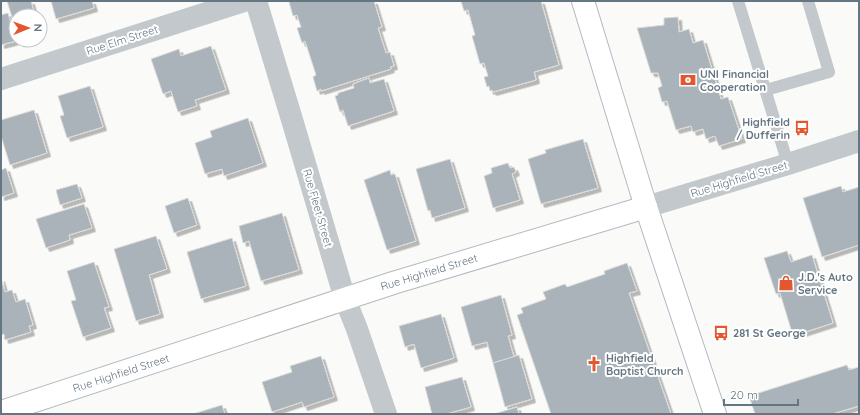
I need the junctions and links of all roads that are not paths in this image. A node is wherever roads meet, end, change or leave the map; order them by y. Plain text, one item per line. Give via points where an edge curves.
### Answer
1 (244, 1) edge
2 (256, 1) edge
3 (583, 1) edge
4 (738, 1) edge
5 (808, 1) edge
6 (1, 79) edge
7 (766, 90) junction
8 (859, 141) edge
9 (788, 164) junction
10 (646, 207) junction
11 (345, 300) junction
12 (1, 412) edge
13 (386, 414) edge
14 (715, 414) edge

1 - 6 street, Rue Elm Street
2 - 11 street, Rue Fleet Street
3 - 10 street
4 - 7 lane
5 - 7 lane via 829,72
7 - 9 lane
8 - 9 street, Rue Highfield Street
9 - 10 street, Rue Highfield Street
10 - 11 street, Rue Highfield Street via 393,283
10 - 14 street
11 - 12 street, Rue Highfield Street
11 - 13 street, Rue Fleet Street

